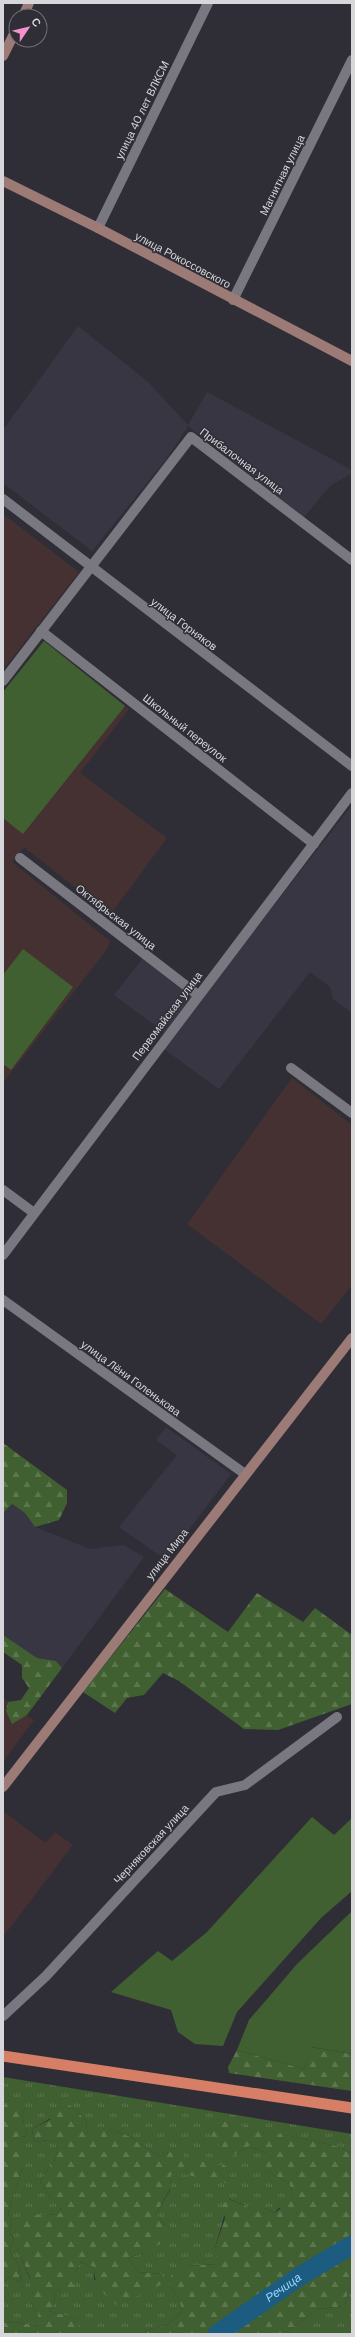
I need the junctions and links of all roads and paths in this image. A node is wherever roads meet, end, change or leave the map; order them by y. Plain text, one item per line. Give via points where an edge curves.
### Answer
1 (208, 3) edge
2 (8, 46) edge
3 (3, 56) edge
4 (352, 60) edge
5 (3, 182) edge
6 (98, 228) junction
7 (233, 300) junction
8 (352, 361) edge
9 (3, 499) edge
10 (352, 560) edge
11 (90, 567) junction
12 (40, 632) junction
13 (3, 681) edge
14 (352, 766) edge
15 (352, 793) edge
16 (314, 844) junction
17 (20, 858) dead end
18 (198, 995) junction
19 (291, 1068) dead end
20 (352, 1113) edge
21 (3, 1190) edge
22 (34, 1213) junction
23 (3, 1255) edge
24 (3, 1300) edge
25 (352, 1338) edge
26 (245, 1474) junction
27 (337, 1717) dead end
28 (3, 1787) edge
29 (3, 2016) edge
30 (3, 2056) edge
31 (352, 2108) edge

1 - 6 street, улица 40 лет ВЛКСМ
2 - 3 main road
4 - 7 street, Магнитная улица
5 - 6 main road, улица Рокоссовского
6 - 7 main road, улица Рокоссовского
7 - 8 main road, улица Рокоссовского
9 - 11 street, улица Горняков
10 - 11 street, Прибалочная улица via 191,436
11 - 12 street
11 - 14 street, улица Горняков
12 - 13 street
12 - 16 street, Школьный переулок
15 - 16 street, Первомайская улица
16 - 18 street, Первомайская улица
17 - 18 street, Октябрьская улица
18 - 22 street, Первомайская улица
19 - 20 street
21 - 22 street
22 - 23 street, Первомайская улица
24 - 26 street, улица Лёни Голенькова
25 - 26 main road, улица Мира
26 - 28 main road, улица Мира
27 - 29 street, Черняковская улица via 245,1785 216,1792 46,1976
30 - 31 highway

